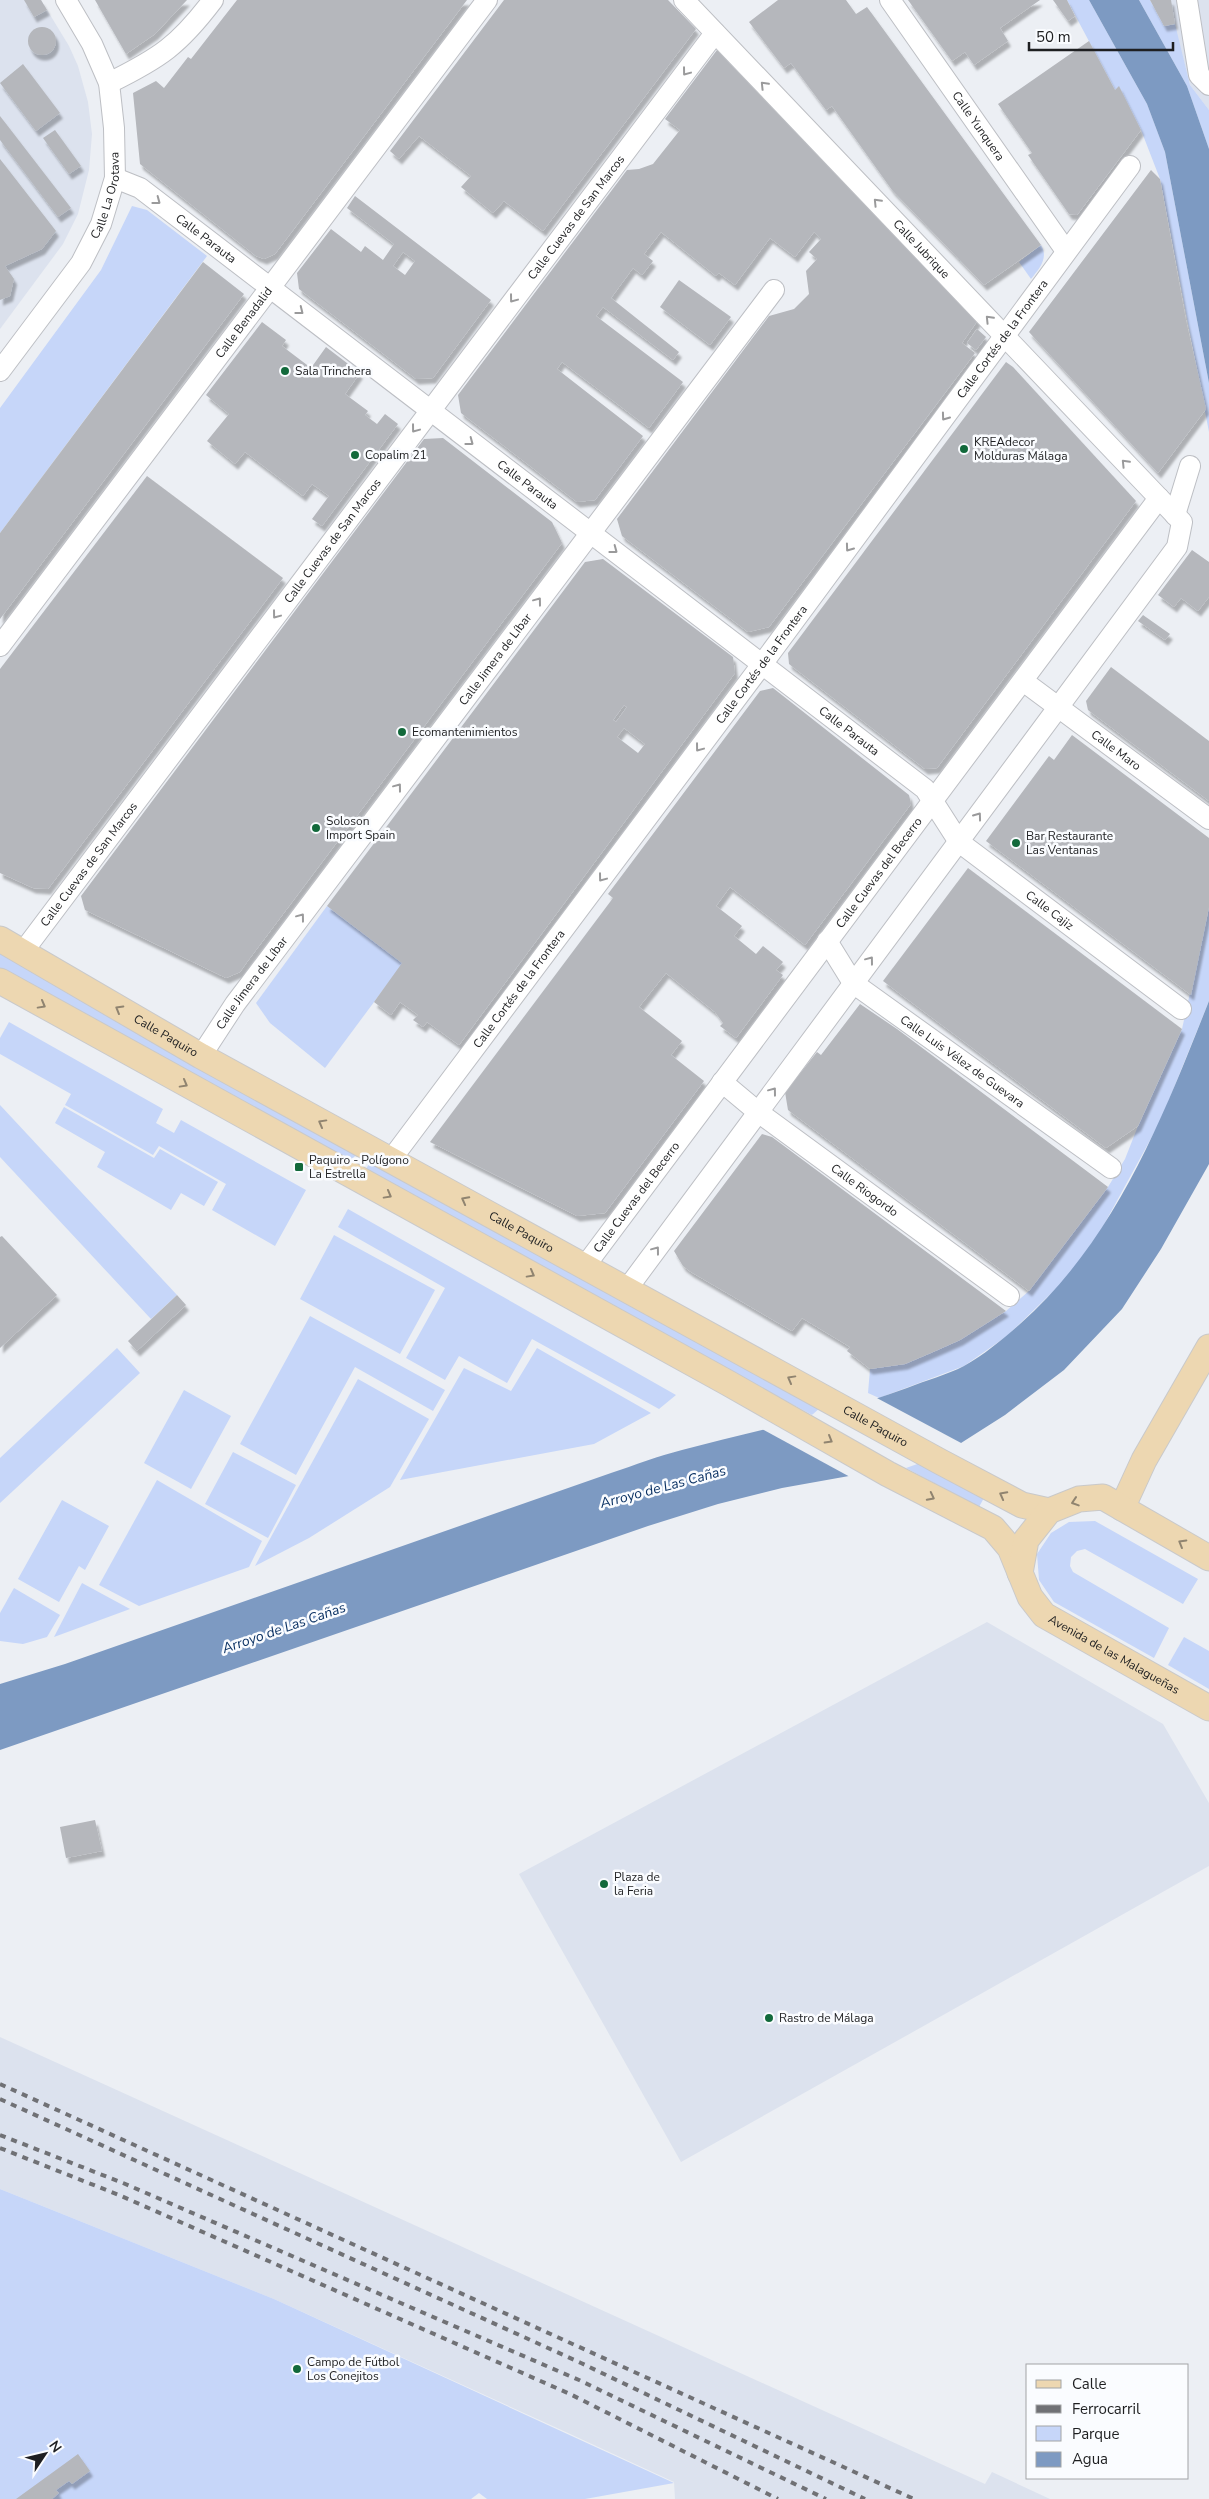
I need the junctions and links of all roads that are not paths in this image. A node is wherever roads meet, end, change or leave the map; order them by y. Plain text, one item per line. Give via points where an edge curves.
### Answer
1 (66, 0) edge
2 (214, 0) edge
3 (487, 0) edge
4 (684, 0) edge
5 (890, 0) edge
6 (1188, 0) edge
7 (715, 33) junction
8 (109, 83) junction
9 (1209, 85) edge
10 (1130, 166) dead end
11 (115, 178) junction
12 (1066, 251) junction
13 (270, 288) junction
14 (774, 290) dead end
15 (1005, 336) junction
16 (0, 371) edge
17 (429, 411) junction
18 (1190, 466) dead end
19 (1158, 498) junction
20 (1175, 515) junction
21 (590, 532) junction
22 (0, 646) edge
23 (763, 663) junction
24 (1023, 681) junction
25 (1058, 707) junction
26 (932, 801) junction
27 (1209, 819) edge
28 (958, 842) junction
29 (0, 939) edge
30 (827, 941) junction
31 (22, 953) junction
32 (0, 981) edge
33 (853, 983) junction
34 (1181, 1009) dead end
35 (201, 1056) junction
36 (722, 1082) junction
37 (758, 1112) junction
38 (390, 1161) junction
39 (1111, 1168) dead end
40 (586, 1266) junction
41 (627, 1289) junction
42 (1009, 1296) dead end
43 (1209, 1347) edge
44 (1122, 1508) junction
45 (1049, 1511) junction
46 (1209, 1558) edge
47 (1020, 1576) junction
48 (1209, 1708) edge

1 - 8 street, Calle La Orotava via 92,44
2 - 8 street via 190,31 166,52
3 - 13 street, Calle Benadalid
4 - 7 street, Calle Jubrique
5 - 12 street, Calle Yunquera
6 - 9 street via 1199,75
15 -> 7 street, Calle Jubrique
7 -> 17 street, Calle Cuevas de San Marcos
8 - 11 street, Calle La Orotava
10 - 12 street, Calle Cortés de la Frontera
11 -> 13 street, Calle Parauta via 140,188
11 - 16 street, Calle La Orotava via 101,224 81,263
12 - 15 street, Calle Cortés de la Frontera
13 -> 17 street, Calle Parauta
13 - 22 street, Calle Benadalid
14 - 21 street, Calle Jimera de Líbar
19 -> 15 street, Calle Jubrique
15 -> 23 street, Calle Cortés de la Frontera
17 -> 21 street, Calle Parauta
17 -> 31 street, Calle Cuevas de San Marcos
18 - 20 street
19 - 20 street
19 - 24 street, Calle Cuevas del Becerro
20 - 25 street via 1182,522 1177,547
21 -> 23 street, Calle Parauta
35 -> 21 street, Calle Jimera de Líbar via 235,1004
23 - 26 street, Calle Parauta via 925,789
23 -> 38 street, Calle Cortés de la Frontera
24 - 25 street, Calle Maro
24 - 26 street, Calle Cuevas del Becerro
25 - 27 street, Calle Maro
28 -> 25 street
26 - 28 street, Calle Cajiz
26 - 30 street, Calle Cuevas del Becerro
33 -> 28 street
28 - 34 street, Calle Cajiz
29 - 31 main road, Calle Paquiro
30 - 33 street, Calle Luis Vélez de Guevara
30 - 36 street, Calle Cuevas del Becerro
35 -> 31 main road, Calle Paquiro
32 -> 47 main road via 888,1474 993,1528 1010,1548
37 -> 33 street
33 - 39 street, Calle Luis Vélez de Guevara
38 -> 35 main road, Calle Paquiro
36 - 37 street, Calle Riogordo
36 - 40 street, Calle Cuevas del Becerro
41 -> 37 street
37 - 42 street, Calle Riogordo
40 -> 38 main road, Calle Paquiro
40 - 41 main road, Calle Paquiro
45 -> 41 main road, Calle Paquiro via 1022,1505 938,1461
43 - 44 main road via 1144,1460
44 -> 45 main road via 1102,1496 1079,1499
46 -> 44 main road
45 - 47 main road via 1026,1540
47 - 48 main road, Avenida de las Malagueñas via 1044,1615

